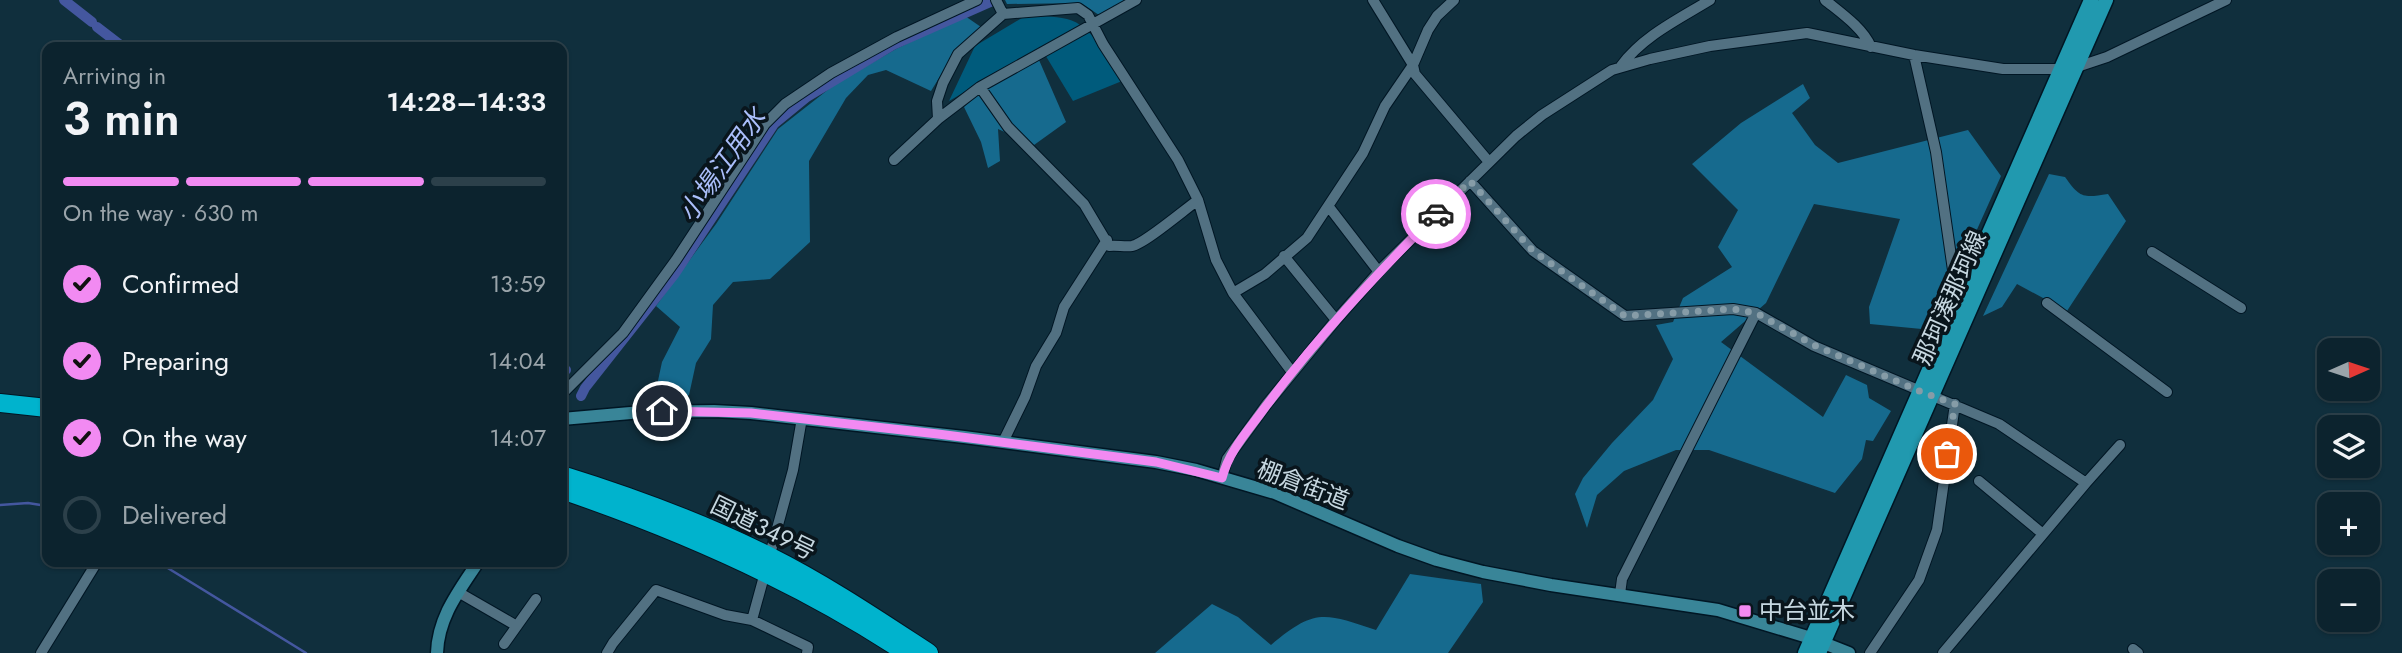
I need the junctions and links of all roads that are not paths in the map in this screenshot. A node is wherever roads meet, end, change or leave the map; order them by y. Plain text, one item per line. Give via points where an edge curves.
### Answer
1 (977, 0) edge
2 (1136, 0) edge
3 (1373, 0) edge
4 (1454, 0) edge
5 (1710, 0) edge
6 (1825, 0) edge
7 (2091, 0) edge
8 (2106, 0) edge
9 (2226, 0) edge
10 (999, 7) edge
11 (1093, 24) junction
12 (1871, 47) junction
13 (1914, 55) junction
14 (1413, 65) junction
15 (1621, 66) junction
16 (2077, 67) junction
17 (2061, 69) junction
18 (981, 87) junction
19 (938, 119) junction
20 (894, 160) dead end
21 (1489, 162) junction
22 (1470, 181) junction
23 (1198, 200) junction
24 (1329, 207) junction
25 (1107, 240) junction
26 (2152, 252) dead end
27 (1284, 256) junction
28 (1379, 272) junction
29 (1233, 293) junction
30 (1963, 294) junction
31 (2047, 303) dead end
32 (2241, 308) dead end
33 (1756, 313) junction
34 (1336, 320) junction
35 (1293, 372) junction
36 (567, 389) edge
37 (2167, 392) dead end
38 (1926, 393) junction
39 (0, 403) edge
40 (1955, 404) junction
41 (42, 407) edge
42 (0, 415) edge
43 (802, 418) junction
44 (42, 419) edge
45 (567, 419) edge
46 (1003, 442) junction
47 (2120, 445) dead end
48 (567, 477) edge
49 (1222, 478) junction
50 (1979, 481) dead end
51 (2086, 483) junction
52 (567, 492) edge
53 (2043, 534) junction
54 (768, 565) junction
55 (94, 567) edge
56 (476, 567) edge
57 (1620, 594) junction
58 (464, 595) junction
59 (536, 599) dead end
60 (752, 620) junction
61 (517, 626) junction
62 (504, 645) dead end
63 (1818, 645) edge
64 (41, 653) edge
65 (437, 653) edge
66 (607, 653) edge
67 (807, 653) edge
68 (906, 653) edge
69 (929, 653) edge
70 (1805, 653) edge
71 (1849, 653) edge
72 (1870, 653) edge
73 (1943, 653) edge

1 - 36 street via 897,37 785,104 765,124 623,333
2 - 11 street
3 - 14 street
4 - 14 street via 1428,30
5 - 15 street via 1645,40
6 - 12 street
7 - 17 main road, 那珂湊那珂線
8 - 16 main road, 那珂湊那珂線
9 - 16 street
10 - 11 street via 1078,8
10 - 19 street via 958,54 937,101
11 - 18 street
11 - 23 street
12 - 13 street
12 - 15 street via 1807,33 1710,46
13 - 17 street via 2003,69
13 - 30 street via 1936,152 1955,284
14 - 21 street via 1415,74
14 - 24 street
15 - 21 street via 1542,115
16 - 17 street
16 - 38 main road, 那珂湊那珂線
17 - 30 main road, 那珂湊那珂線
18 - 19 street
18 - 25 street via 1008,127 1084,204
19 - 20 street
21 - 22 street
22 - 28 street
22 - 33 street via 1533,251 1625,316 1733,309
23 - 25 street via 1138,244 1109,246
23 - 29 street via 1216,260
24 - 27 street via 1307,237
24 - 28 street
25 - 46 street via 1064,307
26 - 32 street
27 - 29 street
27 - 34 street
28 - 34 street
29 - 35 street
30 - 38 main road, 那珂湊那珂線
31 - 37 street
33 - 38 street via 1814,345
33 - 57 street via 1622,579
34 - 35 street
35 - 49 street via 1227,459
38 - 40 street
38 - 63 main road, 那珂湊那珂線
39 - 41 highway
40 - 51 street via 1999,424
40 - 72 street via 1937,530 1919,580
42 - 44 highway
43 - 45 street, 棚倉街道 via 682,411
43 - 46 street, 棚倉街道
43 - 54 street
46 - 49 street, 棚倉街道 via 1156,462
47 - 51 street
48 - 54 highway, 国道349号 via 685,518
49 - 57 street, 棚倉街道 via 1275,493 1437,560
50 - 53 street
51 - 53 street
52 - 54 highway, 国道349号
53 - 73 street
54 - 60 street
54 - 68 highway, 国道349号 via 803,592
54 - 69 highway, 国道349号 via 861,608
55 - 64 street
56 - 58 street
57 - 63 street, 棚倉街道 via 1718,610
58 - 61 street
58 - 65 street via 444,615
59 - 61 street
60 - 66 street via 724,615 656,590
60 - 67 street via 808,647
61 - 62 street
63 - 70 main road, 那珂湊那珂線
63 - 71 street, 棚倉街道

